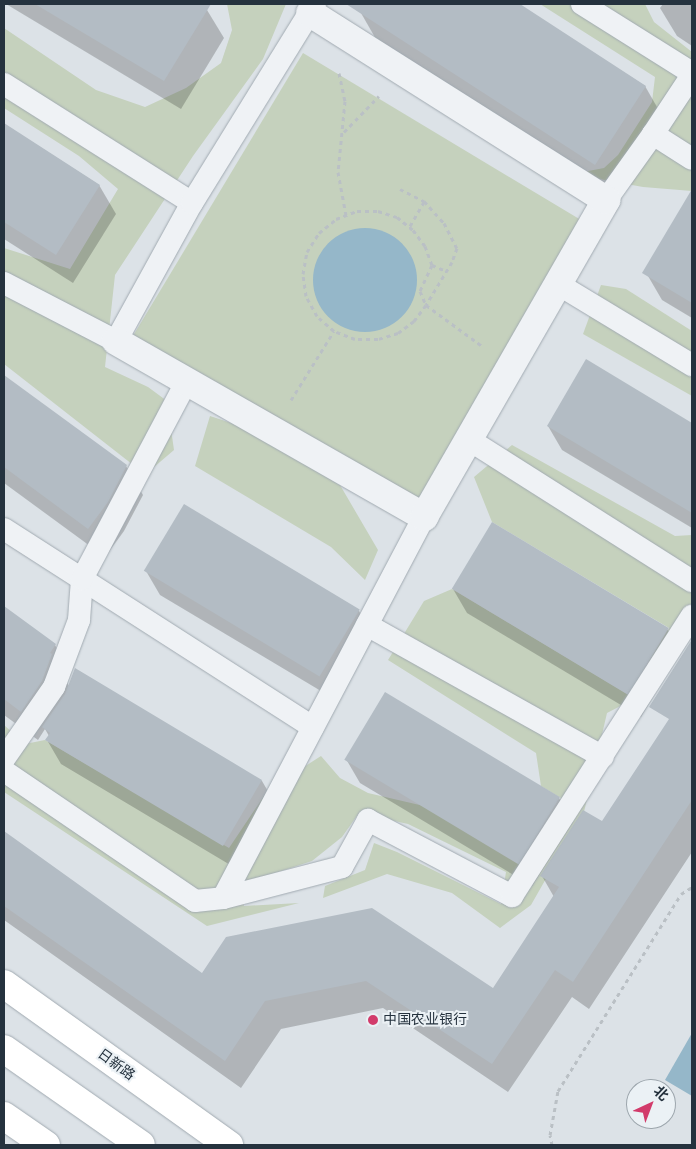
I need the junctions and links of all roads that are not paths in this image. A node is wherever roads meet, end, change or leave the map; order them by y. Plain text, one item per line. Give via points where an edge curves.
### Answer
1 (582, 4) edge
2 (306, 7) edge
3 (692, 74) edge
4 (4, 84) edge
5 (653, 134) junction
6 (692, 159) edge
7 (606, 200) junction
8 (192, 203) junction
9 (4, 283) edge
10 (558, 284) junction
11 (116, 341) junction
12 (692, 365) edge
13 (187, 381) junction
14 (468, 439) junction
15 (424, 518) junction
16 (4, 529) edge
17 (82, 579) junction
18 (692, 581) edge
19 (692, 616) edge
20 (367, 625) junction
21 (313, 727) junction
22 (604, 757) junction
23 (4, 759) edge
24 (4, 771) edge
25 (223, 898) junction
26 (4, 984) edge
27 (4, 1049) edge
28 (4, 1116) edge
29 (46, 1145) edge
30 (140, 1145) edge
31 (228, 1145) edge

1 - 3 lane
2 - 7 street
2 - 8 lane
3 - 5 lane
4 - 8 lane
5 - 6 lane
5 - 7 lane
7 - 10 street
8 - 11 lane
9 - 11 lane
10 - 12 lane
10 - 14 street
11 - 13 street
13 - 15 street
13 - 17 lane
14 - 15 street
14 - 18 lane
15 - 20 lane
16 - 17 lane
17 - 21 lane
17 - 23 lane via 79,620 54,687
19 - 22 lane
20 - 21 lane
20 - 22 lane
21 - 25 lane
22 - 25 lane via 512,896 368,820 342,867
24 - 25 lane via 195,901
26 - 31 main road, 日新路
27 - 30 main road
28 - 29 main road

